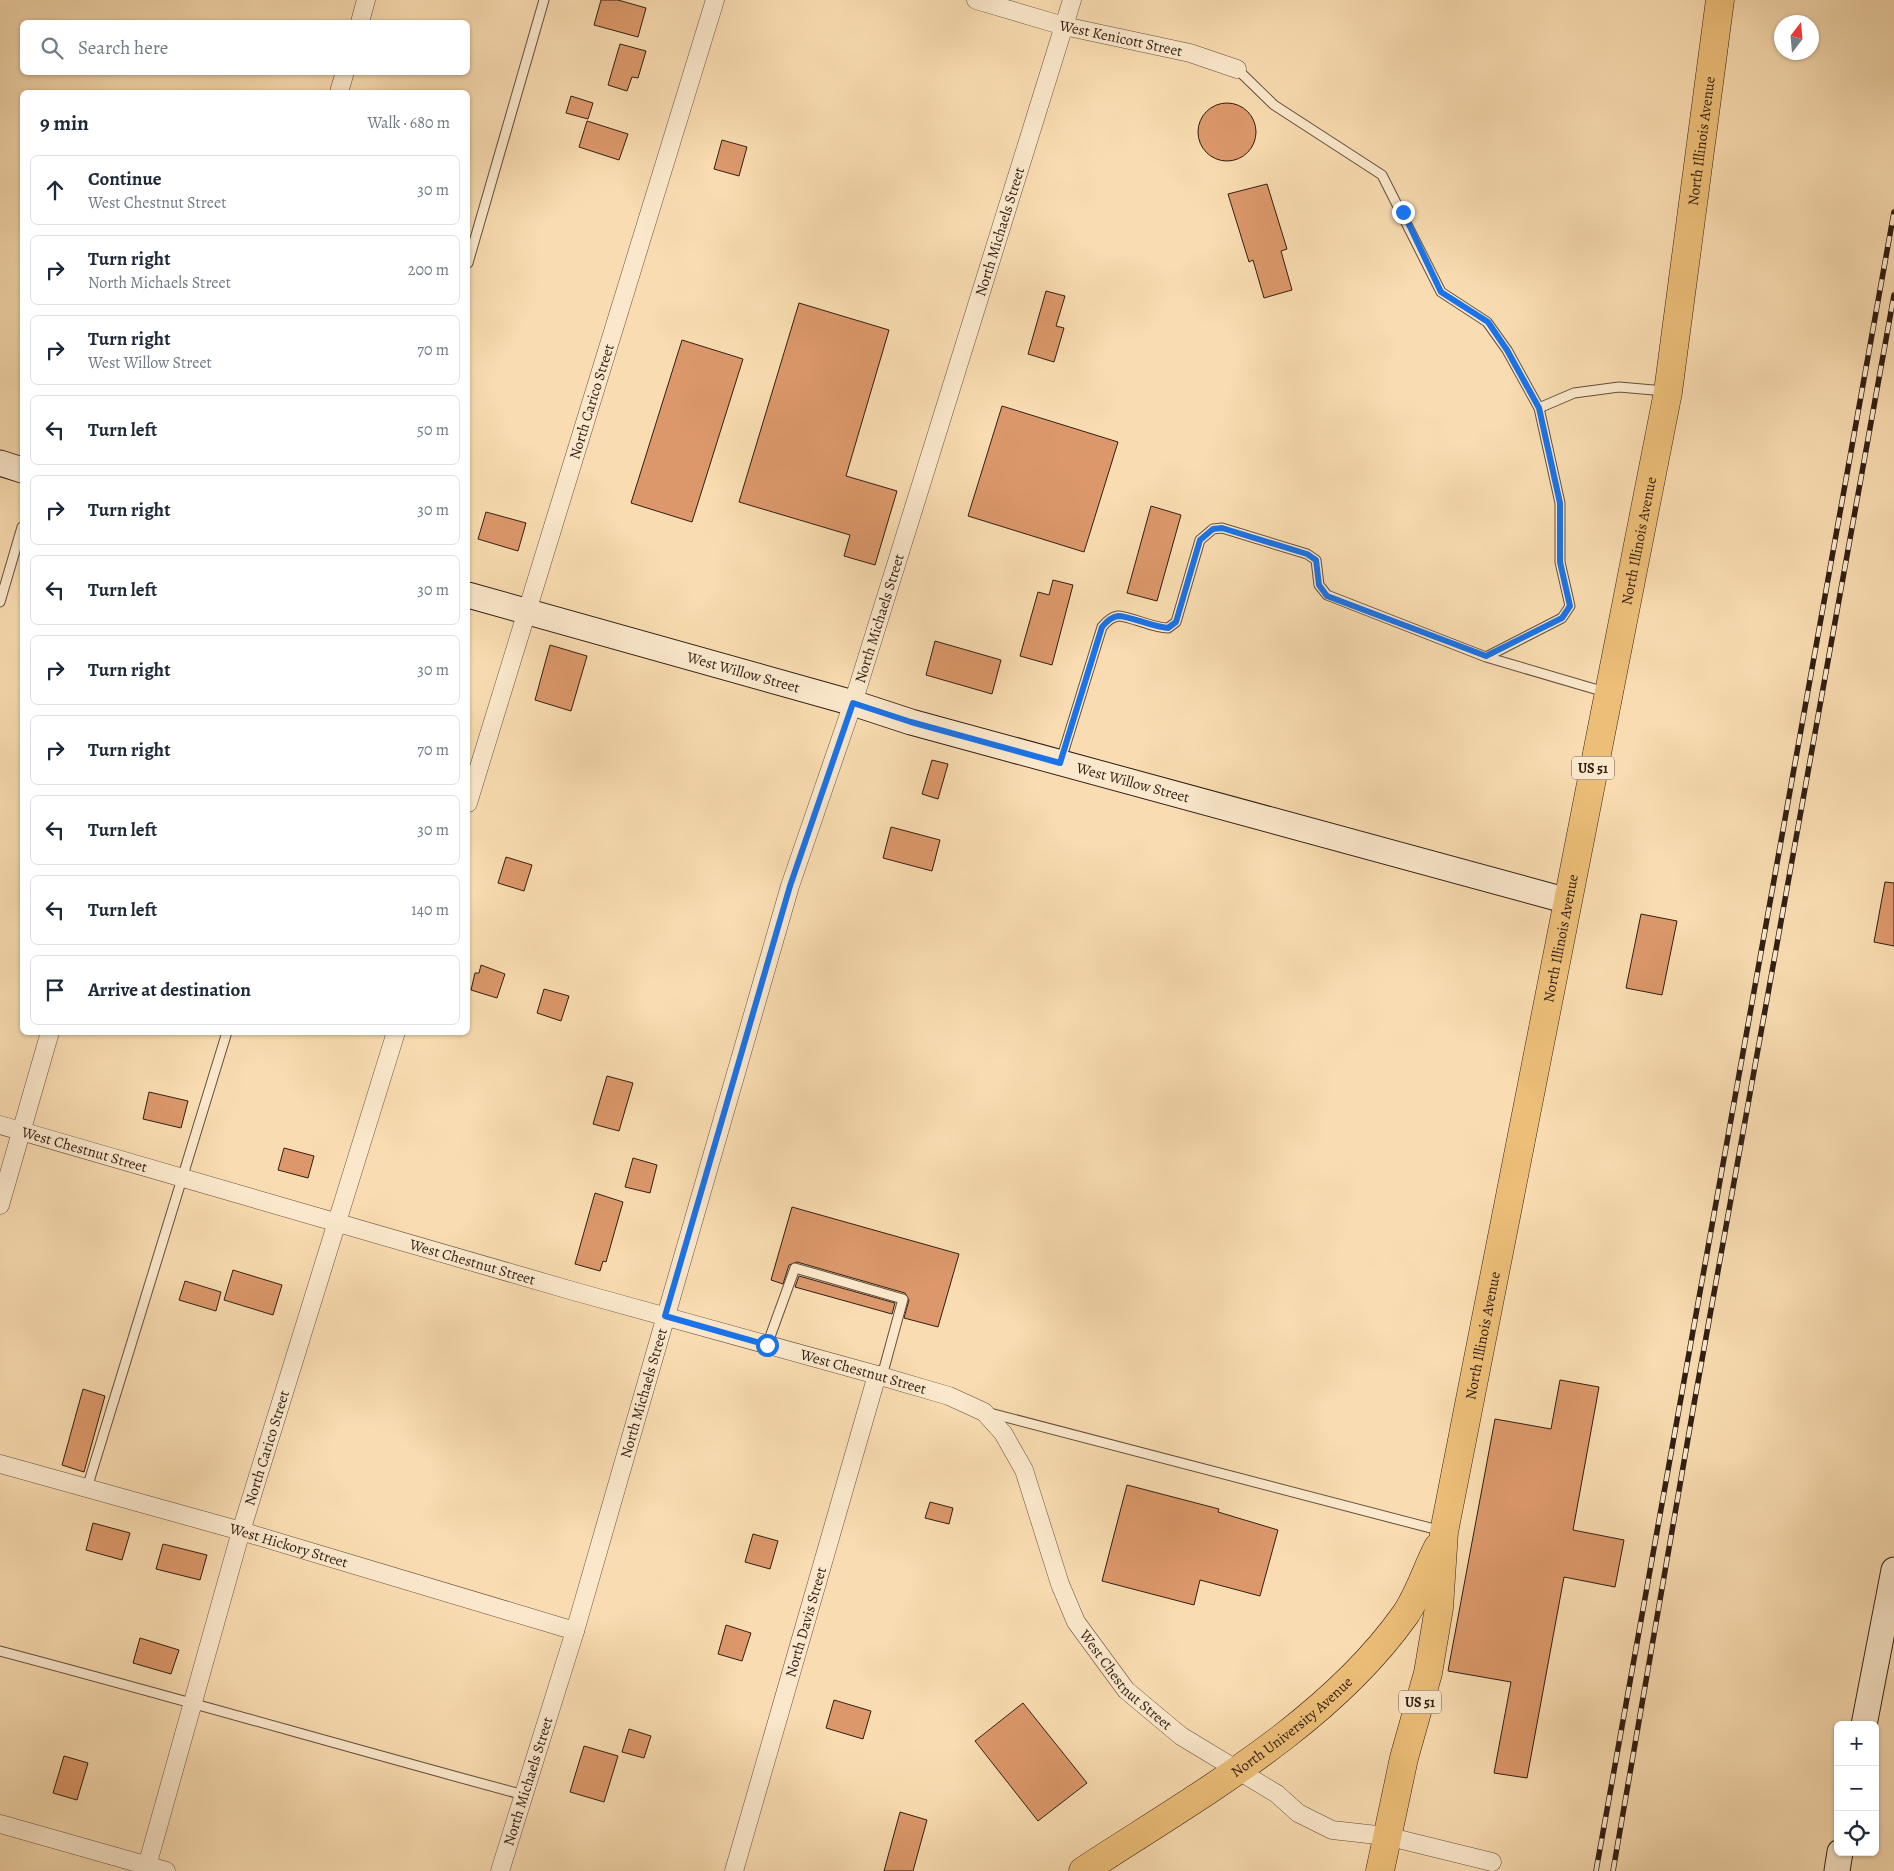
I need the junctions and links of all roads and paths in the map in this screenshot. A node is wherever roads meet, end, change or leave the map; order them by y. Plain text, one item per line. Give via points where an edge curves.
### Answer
1 (366, 0) edge
2 (544, 0) edge
3 (715, 0) edge
4 (976, 0) edge
5 (1072, 0) edge
6 (1720, 0) edge
7 (361, 20) edge
8 (1064, 26) junction
9 (1237, 69) joint
10 (344, 75) edge
11 (340, 90) edge
12 (470, 256) edge
13 (1668, 392) junction
14 (1539, 408) junction
15 (0, 463) edge
16 (20, 469) edge
17 (20, 534) edge
18 (470, 596) edge
19 (0, 602) edge
20 (527, 612) junction
21 (1486, 656) junction
22 (1610, 693) junction
23 (853, 703) junction
24 (1060, 763) junction
25 (470, 797) edge
26 (1568, 901) junction
27 (49, 1035) edge
28 (226, 1035) edge
29 (395, 1035) edge
30 (0, 1125) edge
31 (20, 1131) junction
32 (181, 1178) junction
33 (0, 1205) edge
34 (337, 1223) junction
35 (665, 1316) junction
36 (767, 1345) junction
37 (880, 1376) junction
38 (984, 1412) junction
39 (0, 1464) edge
40 (87, 1488) junction
41 (241, 1531) junction
42 (1444, 1532) junction
43 (1894, 1570) edge
44 (575, 1631) junction
45 (0, 1651) edge
46 (1886, 1654) edge
47 (193, 1702) junction
48 (1865, 1721) edge
49 (1238, 1768) junction
50 (524, 1794) junction
51 (0, 1824) edge
52 (1386, 1836) junction
53 (1839, 1856) edge
54 (1492, 1862) dead end
55 (147, 1866) junction
56 (166, 1871) edge
57 (500, 1871) edge
58 (734, 1871) edge
59 (1083, 1871) edge
60 (1380, 1871) edge
61 (1837, 1871) edge

1 - 7 street
2 - 12 lane
3 - 20 street, North Carico Street
4 - 8 street, West Kenicott Street
5 - 8 street, North Michaels Street
6 - 13 main road, North Illinois Avenue / US 51
8 - 9 street, West Kenicott Street via 1190,53
8 - 23 street, North Michaels Street
9 - 14 lane via 1274,105 1382,175 1441,292 1488,322
10 - 11 street
13 - 14 lane via 1619,387 1574,393
13 - 22 main road, North Illinois Avenue / US 51
14 - 21 lane via 1560,503 1560,562 1570,606 1562,618
15 - 16 street
17 - 19 lane
18 - 20 street, West Willow Street
20 - 23 street, West Willow Street
20 - 25 street, North Carico Street
21 - 22 lane
21 - 24 lane via 1327,596 1319,585 1316,560 1307,554 1222,528 1213,529 1200,540 1176,622 1168,628 1157,628 1118,616 1102,627
22 - 26 main road, North Illinois Avenue / US 51
23 - 24 street, West Willow Street
23 - 35 street, North Michaels Street via 790,886
24 - 26 street, West Willow Street
26 - 42 main road, North Illinois Avenue / US 51
27 - 31 street
28 - 32 lane
29 - 34 street, North Carico Street
30 - 31 street, West Chestnut Street
31 - 32 street, West Chestnut Street
31 - 33 street
32 - 34 street, West Chestnut Street
32 - 40 lane
34 - 35 street, West Chestnut Street
34 - 41 street, North Carico Street
35 - 36 street, West Chestnut Street
35 - 44 street, North Michaels Street
36 - 37 street, West Chestnut Street
36 - 37 lane via 796,1268 903,1299
37 - 38 street, West Chestnut Street via 949,1396
37 - 58 street, North Davis Street
38 - 42 lane
38 - 49 street, West Chestnut Street via 1003,1433 1024,1470 1060,1584 1076,1622 1126,1690 1181,1736
39 - 40 street, West Hickory Street
40 - 41 street, West Hickory Street
41 - 44 street, West Hickory Street
41 - 47 street, North Carico Street
42 - 49 main road, North University Avenue / US 51 via 1406,1614 1368,1662 1317,1711
42 - 52 main road, North Illinois Avenue / US 51 via 1439,1608 1428,1673
43 - 46 street
44 - 50 street, North Michaels Street
45 - 47 lane
46 - 48 street
47 - 50 lane
47 - 55 street, North Carico Street
49 - 52 street, West Chestnut Street via 1277,1794 1298,1813 1332,1830
49 - 59 main road, North University Avenue / US 51
50 - 57 street, North Michaels Street
51 - 55 street
52 - 54 street, West Chestnut Street
52 - 60 main road, North Illinois Avenue / US 51
53 - 61 street
55 - 56 street

